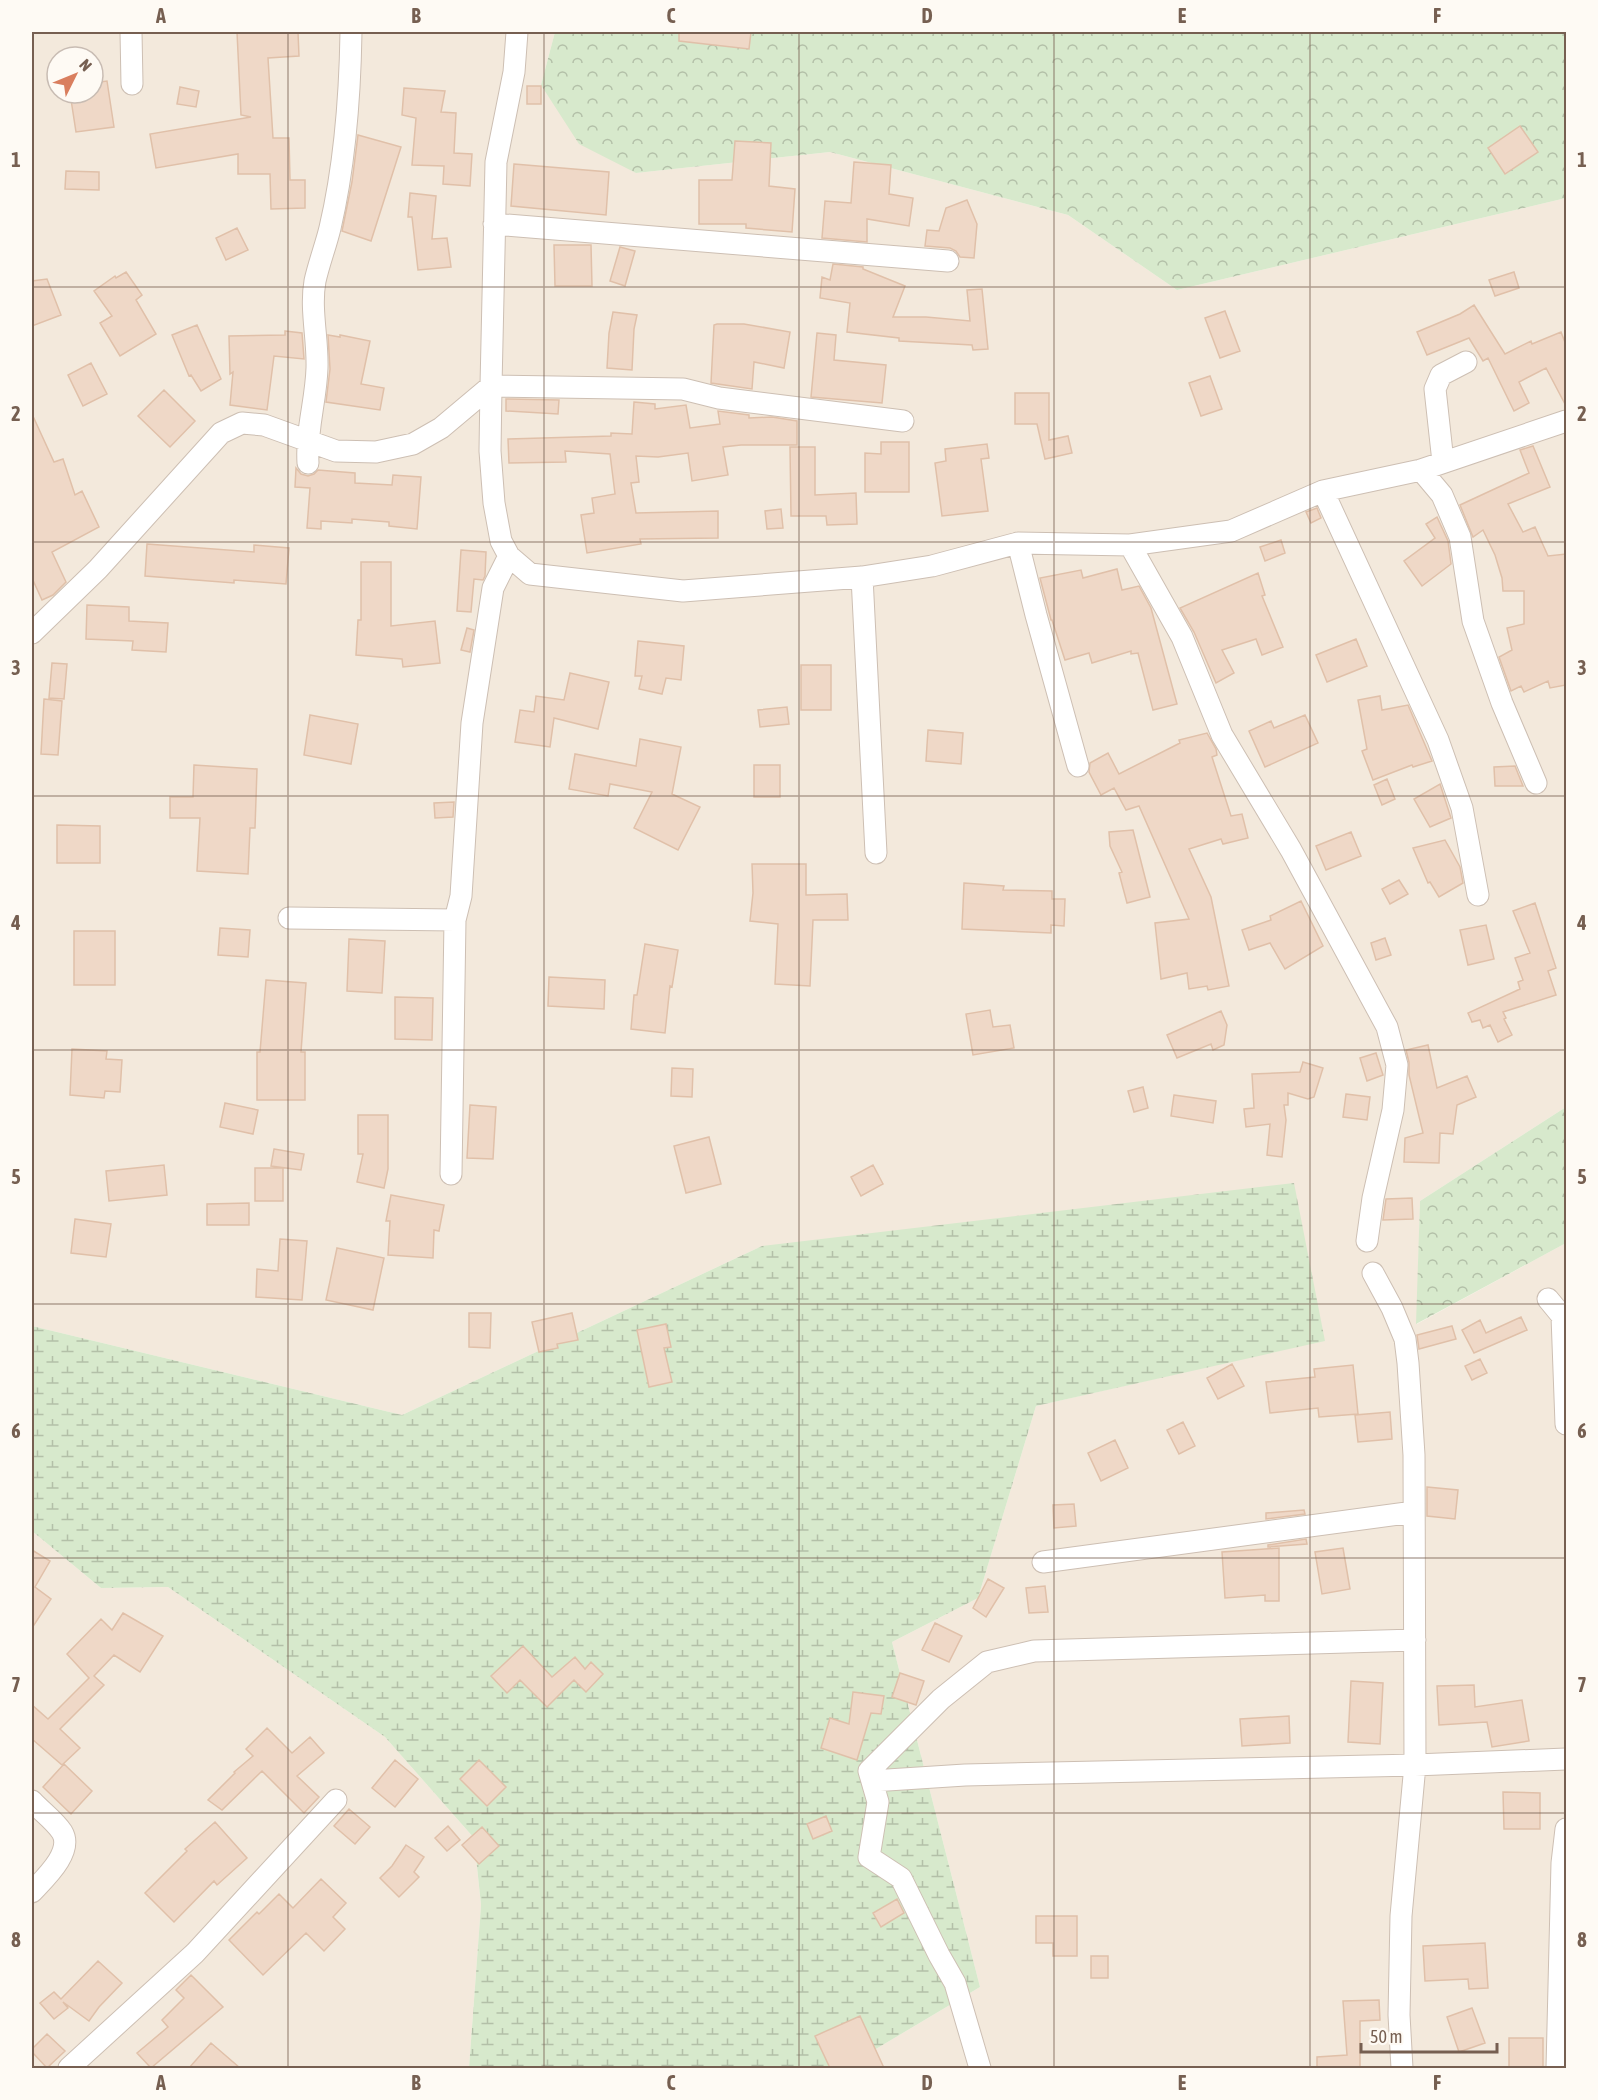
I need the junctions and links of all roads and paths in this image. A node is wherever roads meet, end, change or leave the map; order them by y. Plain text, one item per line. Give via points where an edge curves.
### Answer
1 (131, 32) edge
2 (351, 32) edge
3 (517, 32) edge
4 (132, 84) dead end
5 (494, 224) junction
6 (948, 261) dead end
7 (1466, 362) dead end
8 (491, 386) junction
9 (903, 421) dead end
10 (1566, 421) edge
11 (307, 440) junction
12 (1443, 462) junction
13 (308, 464) dead end
14 (1421, 470) junction
15 (1323, 491) junction
16 (1018, 543) junction
17 (1130, 545) junction
18 (509, 556) junction
19 (862, 577) junction
20 (33, 625) edge
21 (1078, 766) dead end
22 (1536, 783) dead end
23 (876, 853) dead end
24 (1478, 895) dead end
25 (290, 918) dead end
26 (455, 920) junction
27 (451, 1174) dead end
28 (1367, 1241) dead end
29 (1373, 1273) dead end
30 (1548, 1299) dead end
31 (1566, 1424) edge
32 (1414, 1512) junction
33 (1043, 1562) dead end
34 (1415, 1640) junction
35 (1566, 1759) edge
36 (1415, 1765) junction
37 (872, 1781) junction
38 (336, 1800) dead end
39 (32, 1801) edge
40 (1566, 1829) edge
41 (32, 1892) edge
42 (69, 2068) edge
43 (980, 2068) edge
44 (1402, 2068) edge
45 (1557, 2068) edge

1 - 4 street
2 - 11 street via 351,74 340,175 315,282 317,368
3 - 5 street via 514,72 496,162
5 - 6 street
5 - 8 street
7 - 12 street via 1441,375 1435,389
8 - 9 street via 683,389 719,398
8 - 11 street via 441,428 413,444 376,452 336,451
8 - 18 street via 494,503 501,541
10 - 12 street
11 - 13 street
11 - 20 street via 264,425 242,423 221,433 98,569
12 - 14 street
14 - 15 street
14 - 22 street via 1442,495 1460,537 1473,621
15 - 17 street via 1231,531
15 - 24 street via 1438,740 1462,808
16 - 17 street
16 - 19 street via 932,566
16 - 21 street
17 - 28 street via 1182,637 1222,735 1291,850 1387,1027 1397,1065 1393,1110
18 - 19 street via 530,574 683,591
18 - 26 street via 493,588 472,723 461,896
19 - 23 street
25 - 26 street
26 - 27 street
29 - 32 street via 1404,1339 1414,1455
30 - 31 street via 1562,1316
32 - 33 street
32 - 34 street
34 - 36 street
34 - 37 street via 1034,1651 987,1662 941,1699 869,1771
35 - 36 street
36 - 37 street via 965,1775
36 - 44 street via 1401,1916
37 - 43 street via 878,1802 869,1857 901,1878 955,1983
38 - 42 street via 195,1953
39 - 41 street via 62,1832 65,1842 54,1870
40 - 45 street

